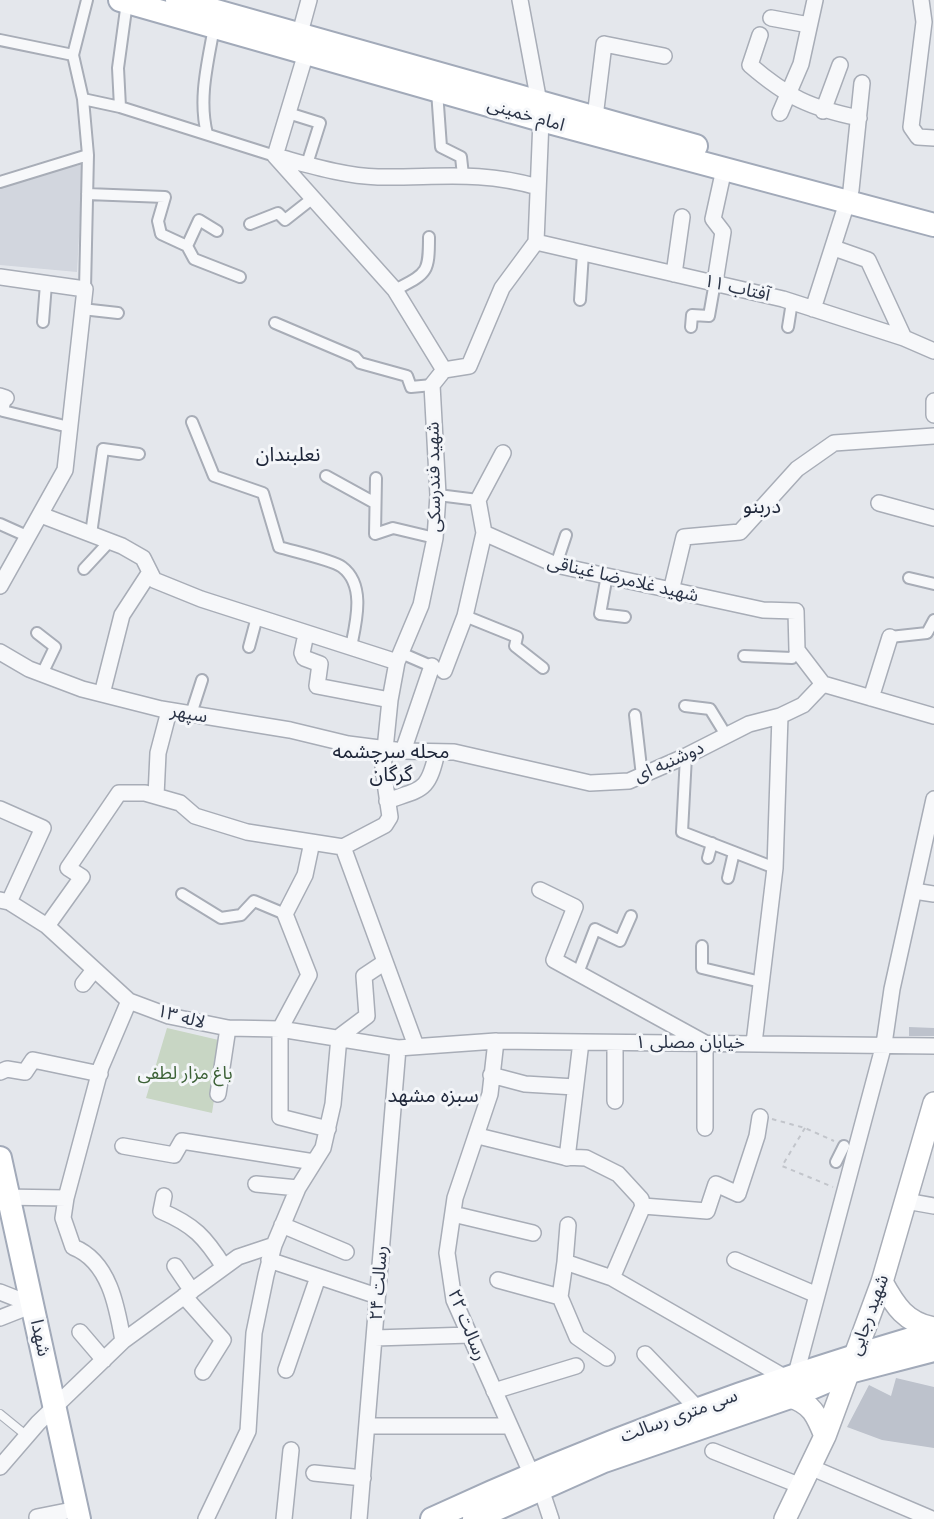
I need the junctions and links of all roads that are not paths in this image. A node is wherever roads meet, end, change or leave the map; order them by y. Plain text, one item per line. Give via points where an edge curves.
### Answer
1 (87, 0) edge
2 (177, 0) edge
3 (309, 0) edge
4 (520, 0) edge
5 (815, 0) edge
6 (921, 0) edge
7 (124, 1) edge
8 (212, 12) edge
9 (771, 18) dead end
10 (809, 25) junction
11 (760, 35) dead end
12 (0, 40) edge
13 (306, 41) junction
14 (73, 55) junction
15 (664, 56) dead end
16 (840, 65) dead end
17 (862, 83) dead end
18 (437, 90) junction
19 (789, 95) junction
20 (83, 99) junction
21 (120, 107) junction
22 (542, 108) junction
23 (823, 111) junction
24 (288, 113) junction
25 (780, 113) dead end
26 (595, 117) junction
27 (859, 118) junction
28 (207, 134) junction
29 (934, 138) edge
30 (88, 155) junction
31 (275, 156) junction
32 (307, 164) junction
33 (723, 169) junction
34 (463, 175) junction
35 (0, 182) edge
36 (538, 187) junction
37 (87, 194) junction
38 (849, 196) junction
39 (313, 198) junction
40 (934, 213) edge
41 (682, 217) dead end
42 (250, 224) dead end
43 (934, 225) edge
44 (217, 231) dead end
45 (429, 237) dead end
46 (536, 242) junction
47 (188, 246) junction
48 (834, 248) junction
49 (583, 253) junction
50 (674, 274) junction
51 (240, 277) dead end
52 (0, 278) edge
53 (715, 282) junction
54 (46, 284) junction
55 (85, 289) junction
56 (395, 290) junction
57 (580, 300) dead end
58 (792, 302) junction
59 (82, 309) junction
60 (813, 309) junction
61 (118, 313) dead end
62 (43, 322) dead end
63 (275, 323) dead end
64 (691, 327) dead end
65 (789, 327) dead end
66 (904, 338) junction
67 (934, 351) edge
68 (444, 370) junction
69 (432, 386) junction
70 (3, 397) edge
71 (934, 401) edge
72 (934, 415) edge
73 (192, 422) dead end
74 (69, 427) junction
75 (934, 436) edge
76 (503, 453) dead end
77 (139, 454) dead end
78 (326, 476) dead end
79 (376, 478) dead end
80 (438, 495) junction
81 (478, 500) junction
82 (375, 503) junction
83 (879, 503) dead end
84 (41, 515) junction
85 (934, 518) edge
86 (0, 524) edge
87 (484, 533) junction
88 (90, 534) junction
89 (566, 535) dead end
90 (29, 537) junction
91 (435, 538) junction
92 (116, 543) junction
93 (556, 565) junction
94 (84, 569) dead end
95 (150, 572) junction
96 (607, 575) junction
97 (909, 578) dead end
98 (934, 584) edge
99 (0, 586) edge
100 (671, 591) junction
101 (465, 616) junction
102 (257, 617) junction
103 (625, 617) dead end
104 (934, 620) edge
105 (37, 633) dead end
106 (306, 634) junction
107 (890, 637) joint
108 (249, 647) dead end
109 (351, 647) junction
110 (797, 650) junction
111 (0, 652) edge
112 (744, 656) dead end
113 (399, 658) junction
114 (543, 668) dead end
115 (438, 669) junction
116 (42, 674) junction
117 (202, 680) dead end
118 (823, 684) junction
119 (102, 694) junction
120 (871, 698) junction
121 (390, 700) junction
122 (685, 706) dead end
123 (169, 711) junction
124 (191, 714) junction
125 (635, 715) dead end
126 (780, 716) junction
127 (934, 716) edge
128 (726, 735) junction
129 (385, 749) junction
130 (403, 751) junction
131 (437, 753) junction
132 (686, 756) junction
133 (642, 776) junction
134 (156, 796) junction
135 (934, 799) edge
136 (387, 801) junction
137 (0, 809) edge
138 (312, 842) junction
139 (712, 843) junction
140 (343, 847) junction
141 (734, 852) junction
142 (708, 858) dead end
143 (775, 868) junction
144 (728, 878) dead end
145 (540, 890) dead end
146 (914, 891) junction
147 (182, 894) dead end
148 (934, 894) edge
149 (4, 901) edge
150 (285, 914) junction
151 (632, 916) dead end
152 (47, 926) junction
153 (702, 946) dead end
154 (385, 962) junction
155 (94, 970) junction
156 (578, 973) junction
157 (761, 982) junction
158 (83, 984) dead end
159 (129, 1001) junction
160 (228, 1028) junction
161 (280, 1029) junction
162 (339, 1037) junction
163 (496, 1041) junction
164 (581, 1042) junction
165 (705, 1042) junction
166 (615, 1043) junction
167 (754, 1043) junction
168 (884, 1044) junction
169 (416, 1046) junction
170 (934, 1046) edge
171 (398, 1048) junction
172 (101, 1071) junction
173 (0, 1072) edge
174 (490, 1075) junction
175 (575, 1087) junction
176 (218, 1094) dead end
177 (615, 1101) dead end
178 (934, 1103) edge
179 (760, 1117) road end
180 (705, 1128) dead end
181 (327, 1129) junction
182 (478, 1136) junction
183 (123, 1146) dead end
184 (844, 1146) road end
185 (0, 1158) edge
186 (567, 1158) junction
187 (314, 1162) junction
188 (836, 1162) dead end
189 (256, 1184) dead end
190 (298, 1188) junction
191 (4, 1196) edge
192 (164, 1196) dead end
193 (66, 1198) junction
194 (906, 1201) junction
195 (643, 1206) junction
196 (934, 1206) edge
197 (453, 1214) junction
198 (282, 1225) junction
199 (568, 1225) dead end
200 (533, 1233) dead end
201 (273, 1245) junction
202 (346, 1252) dead end
203 (269, 1260) junction
204 (735, 1260) dead end
205 (565, 1262) junction
206 (175, 1266) dead end
207 (224, 1267) junction
208 (318, 1277) junction
209 (612, 1278) junction
210 (498, 1280) dead end
211 (882, 1282) junction
212 (0, 1292) edge
213 (188, 1294) junction
214 (817, 1295) junction
215 (377, 1296) junction
216 (560, 1297) junction
217 (33, 1305) junction
218 (0, 1318) edge
219 (934, 1330) edge
220 (80, 1332) dead end
221 (470, 1335) junction
222 (375, 1338) junction
223 (123, 1341) junction
224 (934, 1350) edge
225 (645, 1354) dead end
226 (608, 1358) dead end
227 (104, 1360) junction
228 (852, 1363) junction
229 (576, 1366) dead end
230 (285, 1370) dead end
231 (203, 1372) dead end
232 (791, 1383) junction
233 (494, 1390) junction
234 (55, 1406) junction
235 (698, 1409) junction
236 (0, 1414) edge
237 (368, 1426) junction
238 (508, 1426) junction
239 (662, 1431) junction
240 (27, 1436) junction
241 (825, 1436) junction
242 (291, 1450) dead end
243 (713, 1451) dead end
244 (0, 1467) edge
245 (810, 1467) junction
246 (314, 1473) dead end
247 (363, 1478) junction
248 (536, 1481) junction
249 (801, 1486) junction
250 (78, 1514) edge
251 (37, 1517) dead end
252 (206, 1519) edge
253 (284, 1519) edge
254 (359, 1519) edge
255 (432, 1519) edge
256 (474, 1519) edge
257 (551, 1519) edge
258 (785, 1519) edge
259 (932, 1519) edge

1 - 14 street
2 - 8 main road, امام خمینی
3 - 13 street
4 - 22 street
5 - 10 street
6 - 29 street via 924,22 911,127 918,137
7 - 8 main road, امام خمینی
7 - 21 street via 118,57
8 - 13 main road, امام خمینی
8 - 28 street via 204,81
9 - 10 street
10 - 19 street via 801,64
11 - 19 street via 750,65
12 - 14 street
13 - 18 main road, امام خمینی
13 - 22 main road, امام خمینی
13 - 24 street
14 - 20 street
15 - 26 street via 604,44
16 - 23 street
17 - 27 street
18 - 22 main road, امام خمینی
18 - 34 street via 441,147 461,157
19 - 23 street
19 - 25 street
20 - 21 street
20 - 30 street
21 - 28 street
22 - 26 main road, امام خمینی
22 - 33 main road, امام خمینی
22 - 36 street
23 - 27 street
24 - 31 street
24 - 32 street via 320,123
26 - 38 main road, امام خمینی
27 - 38 street
28 - 31 street
30 - 35 street
30 - 37 street
31 - 32 street
31 - 39 street
32 - 34 street via 376,177
33 - 38 main road, امام خمینی
33 - 53 street via 713,219 723,232
34 - 36 street via 485,175
36 - 46 street
37 - 47 street via 165,197 158,221 161,234
37 - 55 street
38 - 40 main road, امام خمینی
38 - 43 main road, امام خمینی
38 - 48 street
39 - 42 street via 285,220 278,213
39 - 56 street
41 - 50 street
44 - 47 street via 200,220
45 - 56 street via 429,262 423,276
46 - 49 street, آفتاب ۱۱
46 - 68 street via 502,288 469,366
47 - 51 street via 194,259
48 - 60 street
48 - 66 street via 868,260
49 - 50 street, آفتاب ۱۱
49 - 57 street
50 - 53 street, آفتاب ۱۱
52 - 54 street
53 - 58 street, آفتاب ۱۱
53 - 64 street via 709,316 692,315
54 - 55 street
54 - 62 street
55 - 59 street
56 - 68 street
58 - 60 street, آفتاب ۱۱
58 - 65 street
59 - 61 street
59 - 74 street
60 - 66 street, آفتاب ۱۱
63 - 69 street via 355,357 360,363 407,376 411,387
66 - 67 street, آفتاب ۱۱
68 - 69 street
69 - 80 street, شهید فندرسکی
70 - 74 street via 3,411
71 - 72 street
73 - 109 street via 214,476 263,493 279,546 341,566 355,585 358,611
74 - 84 street via 65,470
75 - 100 street via 834,443 797,469 740,532 684,537
76 - 81 street
77 - 88 street via 103,449
78 - 82 street
79 - 82 street
80 - 81 street
80 - 91 street, شهید فندرسکی
81 - 87 street
82 - 91 street via 375,534 393,528
83 - 85 street
84 - 88 street
84 - 90 street
86 - 90 street
87 - 93 street, شهید غلامرضا غیناقی
87 - 101 street
88 - 92 street
89 - 93 street
90 - 99 street
91 - 113 street, شهید فندرسکی via 421,605
92 - 94 street
92 - 95 street via 143,558
93 - 96 street, شهید غلامرضا غیناقی
95 - 102 street via 154,580
95 - 119 street via 122,615
96 - 100 street, شهید غلامرضا غیناقی
96 - 103 street via 600,614
97 - 98 street
100 - 110 street, شهید غلامرضا غیناقی via 764,610 796,612
101 - 114 street via 517,637 515,646
101 - 115 street
102 - 106 street
102 - 108 street
104 - 107 street via 927,633
105 - 116 street via 55,647
106 - 109 street
106 - 121 street via 302,653 304,658 320,664 317,686
107 - 120 street
109 - 113 street
110 - 112 street via 792,658
110 - 118 street
111 - 116 street, سپهر
113 - 115 street
113 - 121 street, شهید فندرسکی
115 - 130 street
116 - 119 street, سپهر
117 - 124 street
118 - 120 street
118 - 126 street, دوشنبه ای via 803,705
119 - 123 street, سپهر
120 - 127 street
121 - 129 street, شهید فندرسکی
122 - 128 street via 711,709
123 - 124 street, سپهر
123 - 134 street via 158,753
124 - 129 street, سپهر
125 - 133 street
126 - 128 street, دوشنبه ای
126 - 143 street
128 - 132 street, دوشنبه ای
129 - 130 street, دوشنبه ای
129 - 136 street, شهید فندرسکی
130 - 131 street, دوشنبه ای
131 - 133 street, دوشنبه ای via 454,752 590,783 629,781
131 - 136 street via 427,785
132 - 133 street, دوشنبه ای
132 - 139 street via 682,832
134 - 138 street via 180,803 195,816 247,832
134 - 152 street via 119,793 69,868 82,877
135 - 146 street
136 - 140 street, شهید فندرسکی via 390,817 385,825
137 - 149 street via 44,828
138 - 140 street
138 - 150 street via 305,875
139 - 141 street
139 - 142 street
140 - 154 street
141 - 143 street
141 - 144 street
143 - 157 street
145 - 156 street via 575,907 554,960
146 - 148 street
146 - 168 street
147 - 150 street via 221,918 241,915 254,901
149 - 152 street, لاله ۱۳
150 - 161 street via 309,975
151 - 156 street via 620,941 595,929
152 - 155 street, لاله ۱۳
153 - 157 street via 702,968
154 - 162 street via 364,976 367,1016
154 - 169 street
155 - 158 street
155 - 159 street, لاله ۱۳
156 - 165 street
157 - 167 street
159 - 160 street, لاله ۱۳ via 169,1016
159 - 172 street
160 - 161 street, لاله ۱۳
160 - 176 street
161 - 162 street, لاله ۱۳
161 - 181 street via 280,1117
162 - 171 street, لاله ۱۳
162 - 181 street
163 - 164 street, خیابان مصلی ۱
163 - 169 street, خیابان مصلی ۱
163 - 174 street, ۲۲ رسالت
164 - 166 street, خیابان مصلی ۱
164 - 175 street
165 - 166 street, خیابان مصلی ۱
165 - 167 street, خیابان مصلی ۱
165 - 180 street
166 - 177 street
167 - 168 street, خیابان مصلی ۱
168 - 170 street, خیابان مصلی ۱
168 - 214 street
169 - 171 street, لاله ۱۳
171 - 215 street, ۲۴ رسالت
172 - 173 street via 33,1060 25,1072
172 - 193 street
174 - 175 street via 525,1084
174 - 182 street, ۲۲ رسالت via 490,1094
175 - 186 street
178 - 194 main road, شهید رجایی
179 - 195 street via 738,1194 716,1184 707,1211
181 - 187 street via 324,1148
182 - 186 street
182 - 197 street, ۲۲ رسالت
183 - 187 street via 174,1155 182,1141
184 - 188 street
185 - 191 main road, شهدا
186 - 195 street via 586,1158 618,1174
187 - 190 street
189 - 190 street
190 - 198 street
191 - 193 street
191 - 217 main road, شهدا
192 - 207 street via 160,1212 183,1220 206,1238
193 - 223 street via 63,1218 73,1247 88,1253 108,1281
194 - 196 street
194 - 211 main road, شهید رجایی
195 - 209 street
197 - 200 street
197 - 221 street, ۲۲ رسالت via 448,1272 454,1300
198 - 201 street
198 - 202 street
199 - 205 street
201 - 203 street
201 - 207 street via 238,1257
203 - 208 street
203 - 252 street via 254,1332 248,1431
204 - 214 street
205 - 209 street
205 - 216 street
206 - 213 street
207 - 213 street
208 - 215 street
208 - 230 street
209 - 232 street
210 - 216 street
211 - 219 main road via 903,1314 917,1325
211 - 228 main road, شهید رجایی
212 - 217 street
213 - 223 street
213 - 231 street via 223,1340
214 - 232 street
215 - 222 street, ۲۴ رسالت
216 - 226 street via 577,1337
217 - 218 street
217 - 234 main road, شهدا
219 - 228 main road, سی متری رسالت
220 - 227 street
221 - 222 street
221 - 233 street, ۲۲ رسالت
222 - 237 street, ۲۴ رسالت
223 - 227 street
224 - 228 main road, سی متری رسالت
225 - 235 street
227 - 234 street
228 - 232 main road, سی متری رسالت
228 - 241 main road, شهید رجایی
229 - 233 street
232 - 235 main road, سی متری رسالت
232 - 239 main road, سی متری رسالت
232 - 241 main road via 812,1409
233 - 238 street, ۲۲ رسالت
234 - 240 street
234 - 250 main road, شهدا
235 - 239 main road, سی متری رسالت
236 - 240 lane
237 - 238 street
237 - 247 street, ۲۴ رسالت
238 - 248 street, ۲۲ رسالت
239 - 248 main road, سی متری رسالت via 604,1461
240 - 244 street
241 - 245 main road, شهید رجایی
242 - 253 street
243 - 249 street
245 - 249 main road, شهید رجایی
245 - 259 street
246 - 247 street
247 - 254 street, ۲۴ رسالت
248 - 255 main road, سی متری رسالت
248 - 256 main road, سی متری رسالت
248 - 257 street, ۲۲ رسالت
249 - 258 main road, شهید رجایی
250 - 251 street

